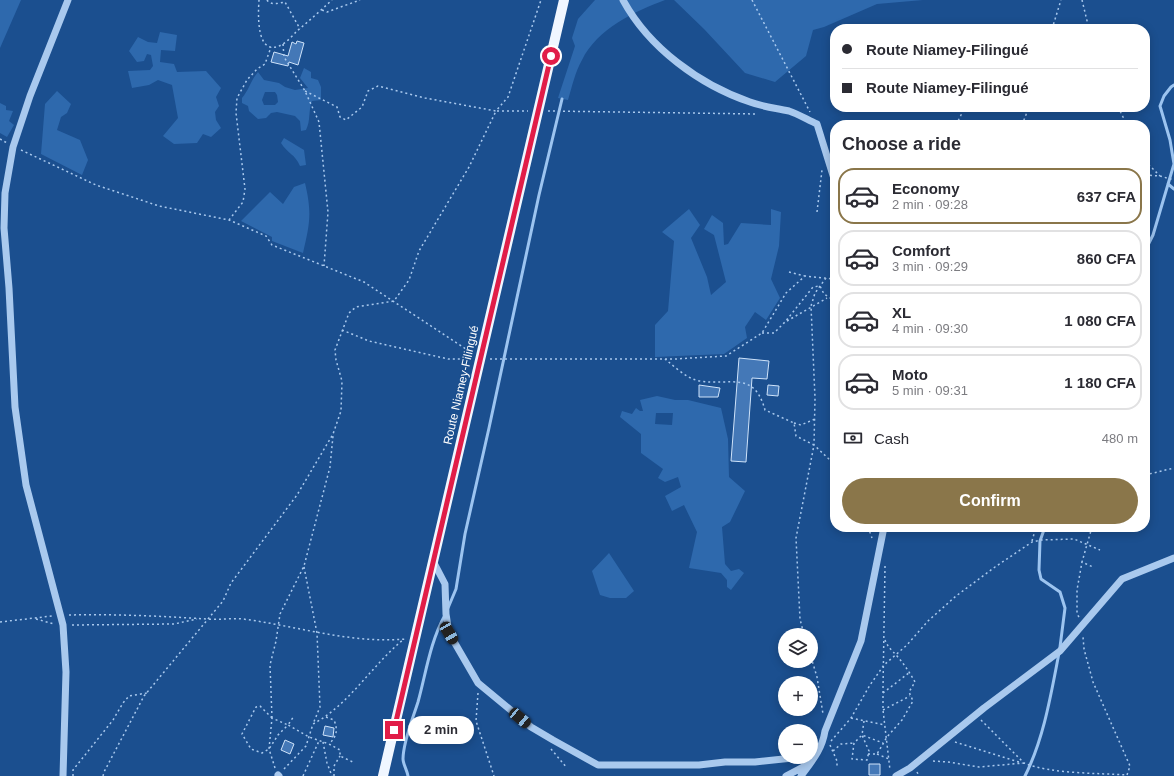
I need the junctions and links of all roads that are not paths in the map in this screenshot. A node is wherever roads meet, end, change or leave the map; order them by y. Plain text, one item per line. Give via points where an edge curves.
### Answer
1 (68, 0) edge
2 (564, 0) edge
3 (623, 0) edge
4 (830, 166) edge
5 (883, 532) edge
6 (1174, 558) edge
7 (433, 560) junction
8 (818, 744) edge
9 (778, 760) edge
10 (810, 764) joint
11 (63, 776) edge
12 (383, 776) edge
13 (786, 776) edge
14 (800, 776) edge
15 (896, 776) edge

1 - 11 street via 13,146 4,228 15,407 26,485 63,625 66,672
2 - 7 main road, Route Niamey-Filingué
3 - 4 street via 644,29 677,63 712,86 752,103 789,112 817,124
5 - 8 street via 861,641
6 - 15 street via 1122,579 1060,651
7 - 9 street via 445,584 449,633 478,683 531,727 598,764 699,766
7 - 12 main road, Route Niamey-Filingué
10 - 13 street
10 - 14 street

